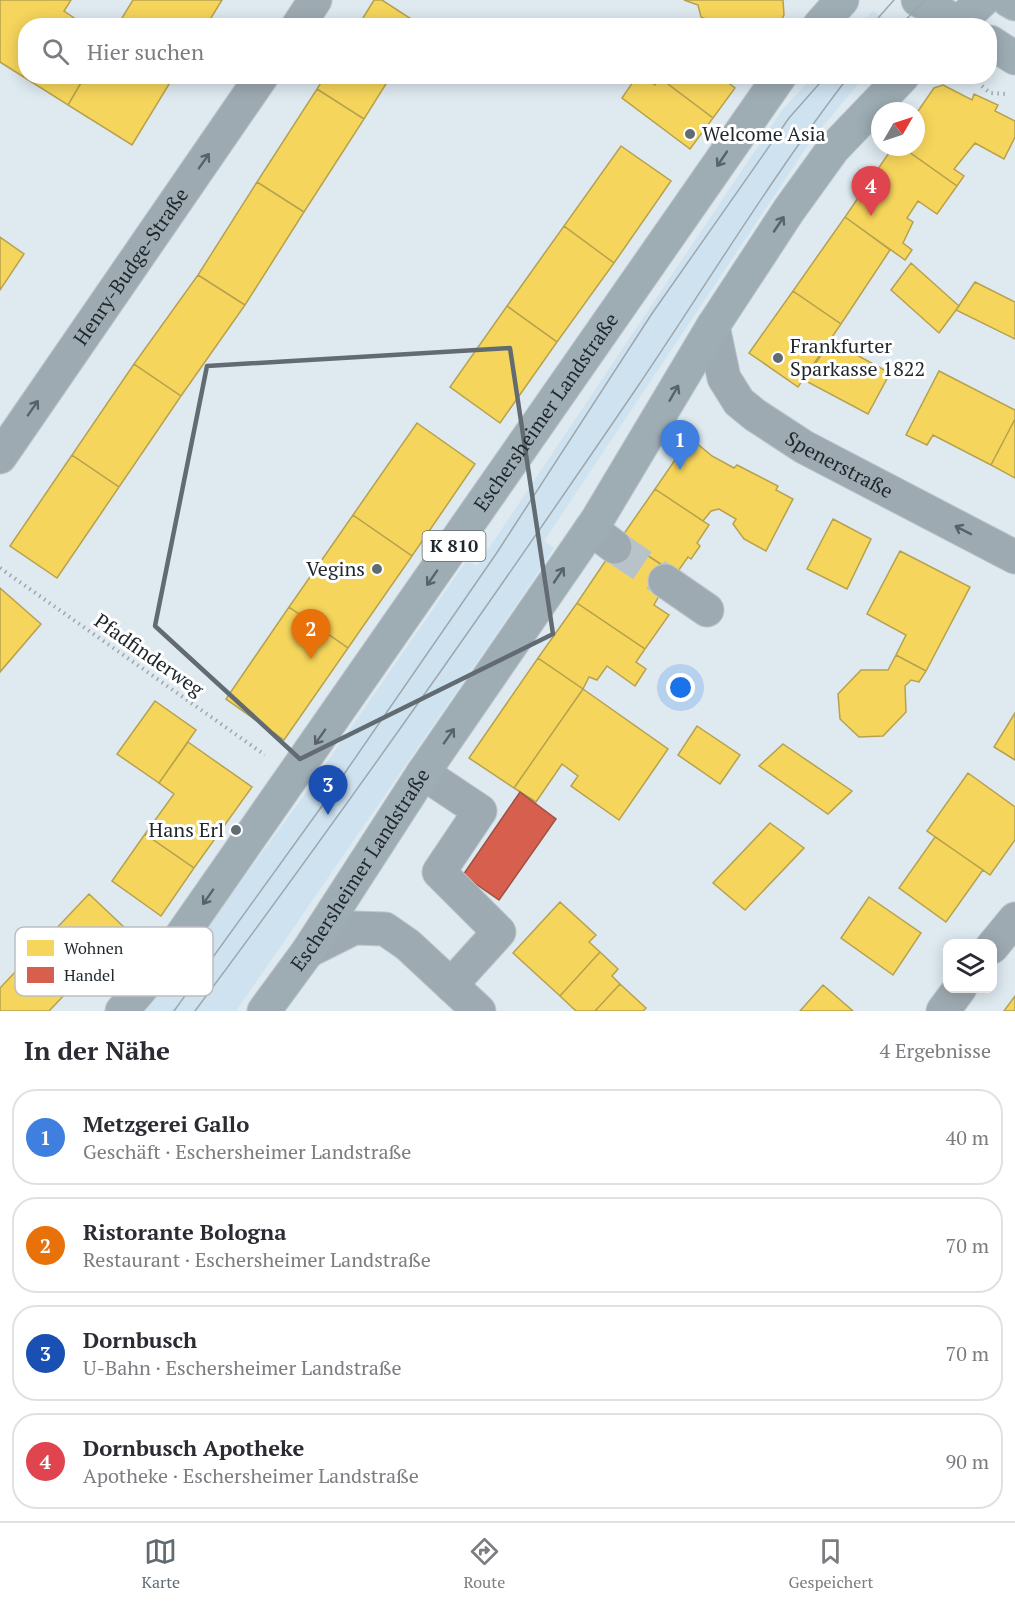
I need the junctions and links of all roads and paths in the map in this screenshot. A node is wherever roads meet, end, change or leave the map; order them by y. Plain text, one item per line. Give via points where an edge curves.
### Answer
1 (315, 0) edge
2 (842, 0) edge
3 (918, 0) edge
4 (983, 0) edge
5 (1008, 0) edge
6 (1015, 3) edge
7 (303, 18) edge
8 (826, 18) edge
9 (949, 18) edge
10 (965, 18) edge
11 (997, 46) edge
12 (1015, 58) edge
13 (256, 84) edge
14 (774, 84) edge
15 (895, 84) edge
16 (982, 87) dead end
17 (1015, 95) edge
18 (713, 326) junction
19 (0, 456) edge
20 (1015, 557) edge
21 (0, 568) edge
22 (665, 581) tunnel mouth
23 (707, 610) dead end
24 (271, 759) dead end
25 (423, 773) junction
26 (1015, 919) edge
27 (187, 927) edge
28 (997, 942) edge
29 (308, 951) junction
30 (452, 985) junction
31 (956, 993) edge
32 (134, 996) edge
33 (122, 1011) edge
34 (264, 1011) edge
35 (478, 1011) edge
36 (943, 1011) edge

1 - 7 street
2 - 8 main road
3 - 9 main road
4 - 10 main road
5 - 6 main road
11 - 12 main road
19 -> 13 street, Henry-Budge-Straße
14 -> 27 main road, Eschersheimer Landstraße / K 810
18 -> 15 main road, Eschersheimer Landstraße via 833,149
16 - 17 path via 990,93
20 -> 18 street, Spenerstraße via 804,447 755,415 739,402 723,378
25 -> 18 main road, Eschersheimer Landstraße via 603,538
21 - 24 path, Pfadfinderweg
22 - 23 street
25 - 29 main road, Eschersheimer Landstraße
25 - 30 street via 480,811 439,872 500,932
26 - 28 street
29 - 30 street via 354,928 385,929
29 - 34 main road, Eschersheimer Landstraße
30 - 35 street
31 - 36 street
32 -> 33 main road, Eschersheimer Landstraße / K 810

